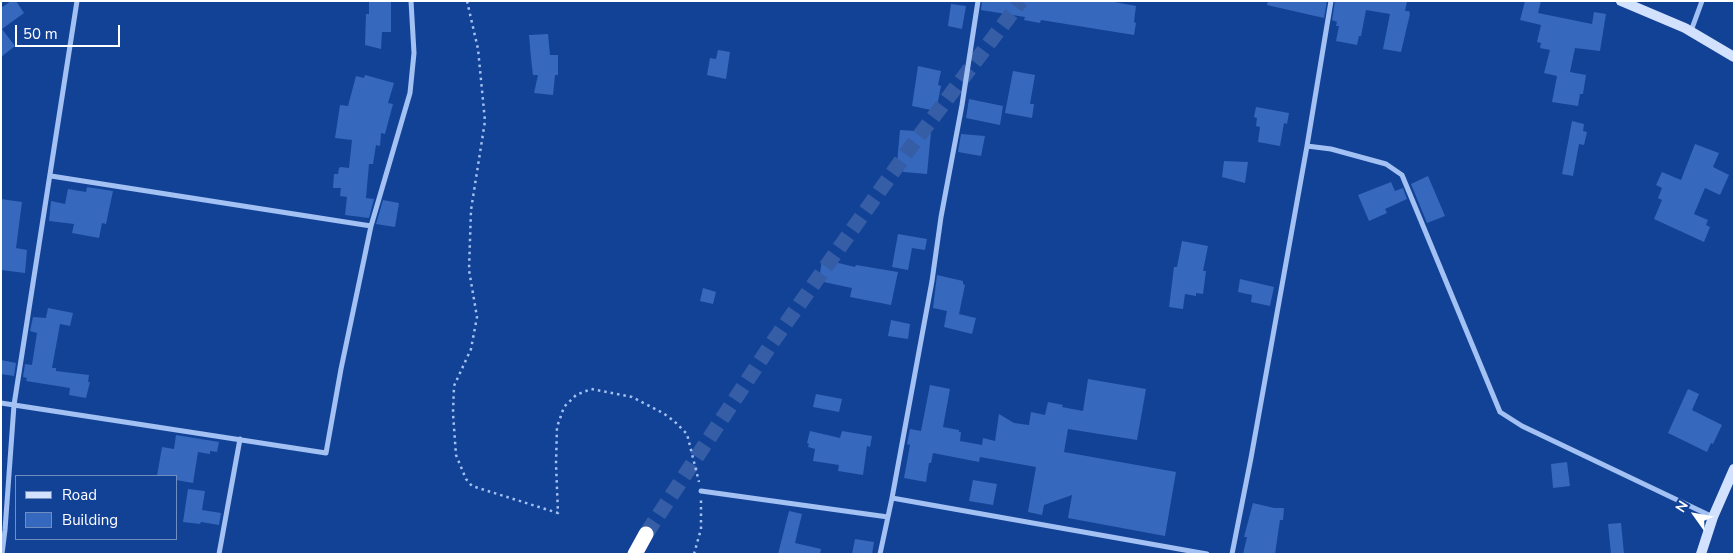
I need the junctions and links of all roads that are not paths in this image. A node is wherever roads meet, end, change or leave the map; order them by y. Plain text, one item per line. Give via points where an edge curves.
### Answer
1 (77, 1) edge
2 (411, 1) edge
3 (978, 1) edge
4 (1331, 1) edge
5 (1621, 1) edge
6 (1702, 1) edge
7 (1691, 32) junction
8 (1734, 57) edge
9 (1307, 146) junction
10 (51, 176) junction
11 (371, 226) junction
12 (1, 404) edge
13 (14, 405) junction
14 (240, 439) junction
15 (1734, 469) edge
16 (701, 491) road end
17 (892, 498) junction
18 (1713, 517) junction
19 (888, 518) junction
20 (646, 534) tunnel mouth
21 (2, 554) edge
22 (219, 554) edge
23 (634, 554) edge
24 (880, 554) edge
25 (1207, 554) edge
26 (1232, 554) edge
27 (1701, 554) edge

1 - 10 street
2 - 11 street via 414,53 410,93
3 - 17 street
4 - 9 street
5 - 7 main road
6 - 7 street
7 - 8 main road
9 - 18 street via 1386,164 1402,176 1500,412 1522,426
9 - 26 street
10 - 11 street
10 - 13 street
11 - 14 street via 326,453
12 - 13 street
13 - 14 street
13 - 21 street
14 - 22 street
15 - 18 main road
16 - 19 street
17 - 19 street
17 - 25 street
18 - 27 main road
19 - 24 street
20 - 23 highway

